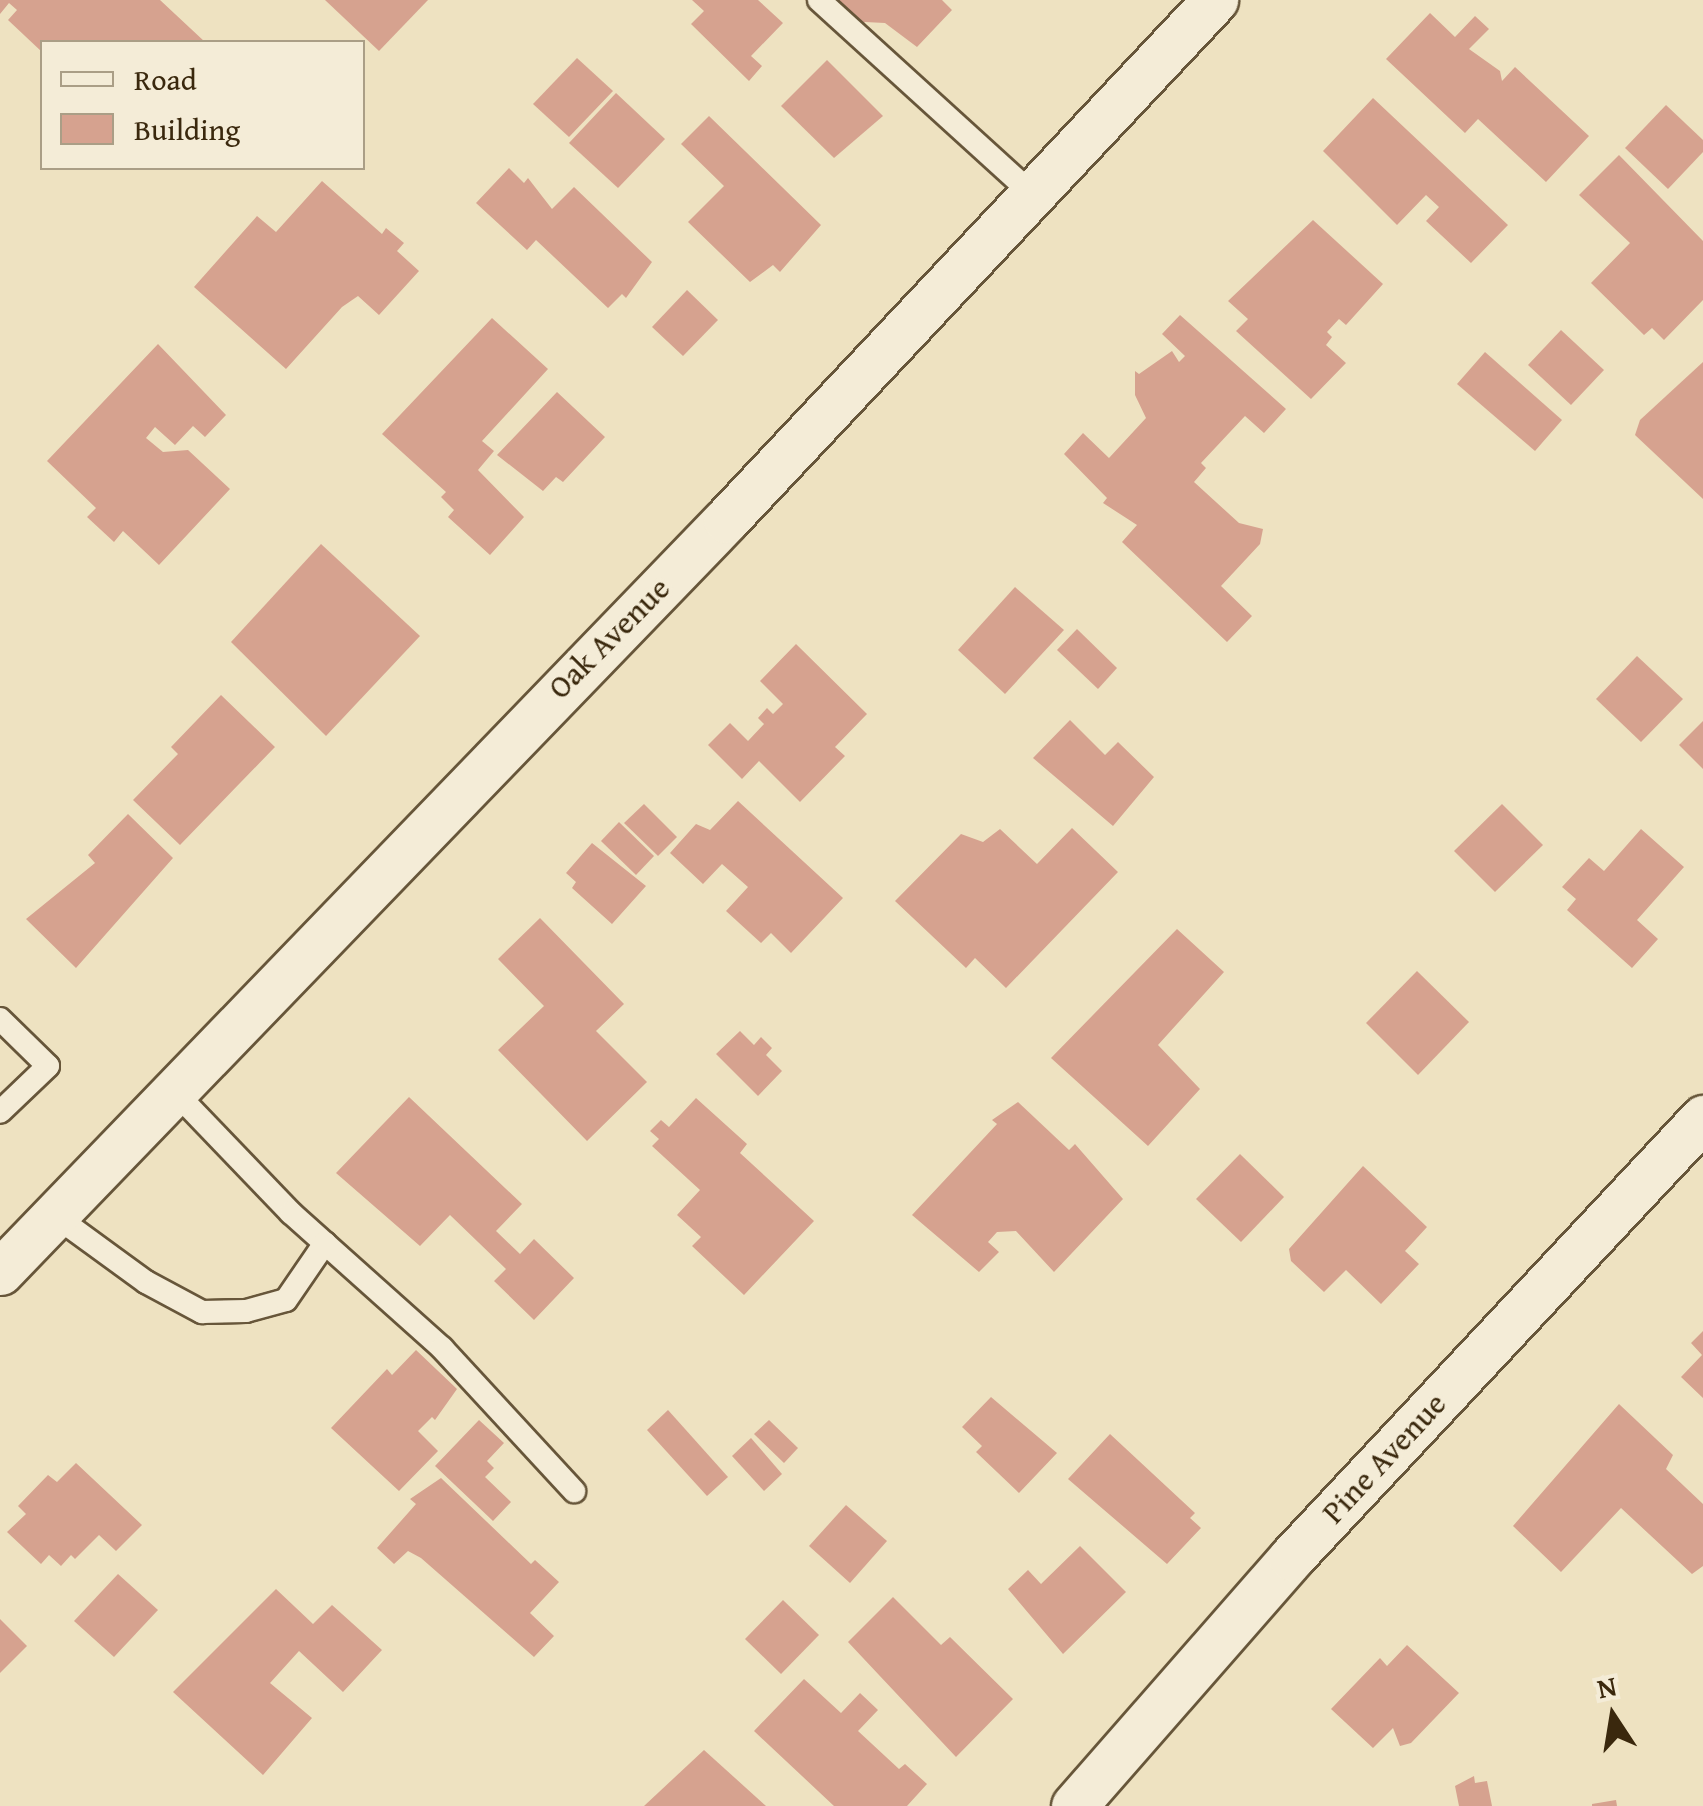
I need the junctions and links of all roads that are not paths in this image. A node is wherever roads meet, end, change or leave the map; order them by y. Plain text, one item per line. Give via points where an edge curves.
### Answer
1 (819, 0) edge
2 (1215, 0) edge
3 (1032, 194) junction
4 (0, 1019) edge
5 (174, 1091) junction
6 (0, 1112) edge
7 (1703, 1118) edge
8 (54, 1215) junction
9 (324, 1243) junction
10 (0, 1272) edge
11 (574, 1491) dead end
12 (1074, 1806) edge

1 - 3 lane
2 - 3 street, Oak Avenue
3 - 5 street, Oak Avenue
4 - 6 lane via 48,1066
5 - 8 street, Oak Avenue
5 - 9 lane
7 - 12 street, Pine Avenue via 1294,1554
8 - 9 lane via 146,1282 202,1312 246,1312 286,1300
8 - 10 street, Oak Avenue
9 - 11 lane via 442,1348

